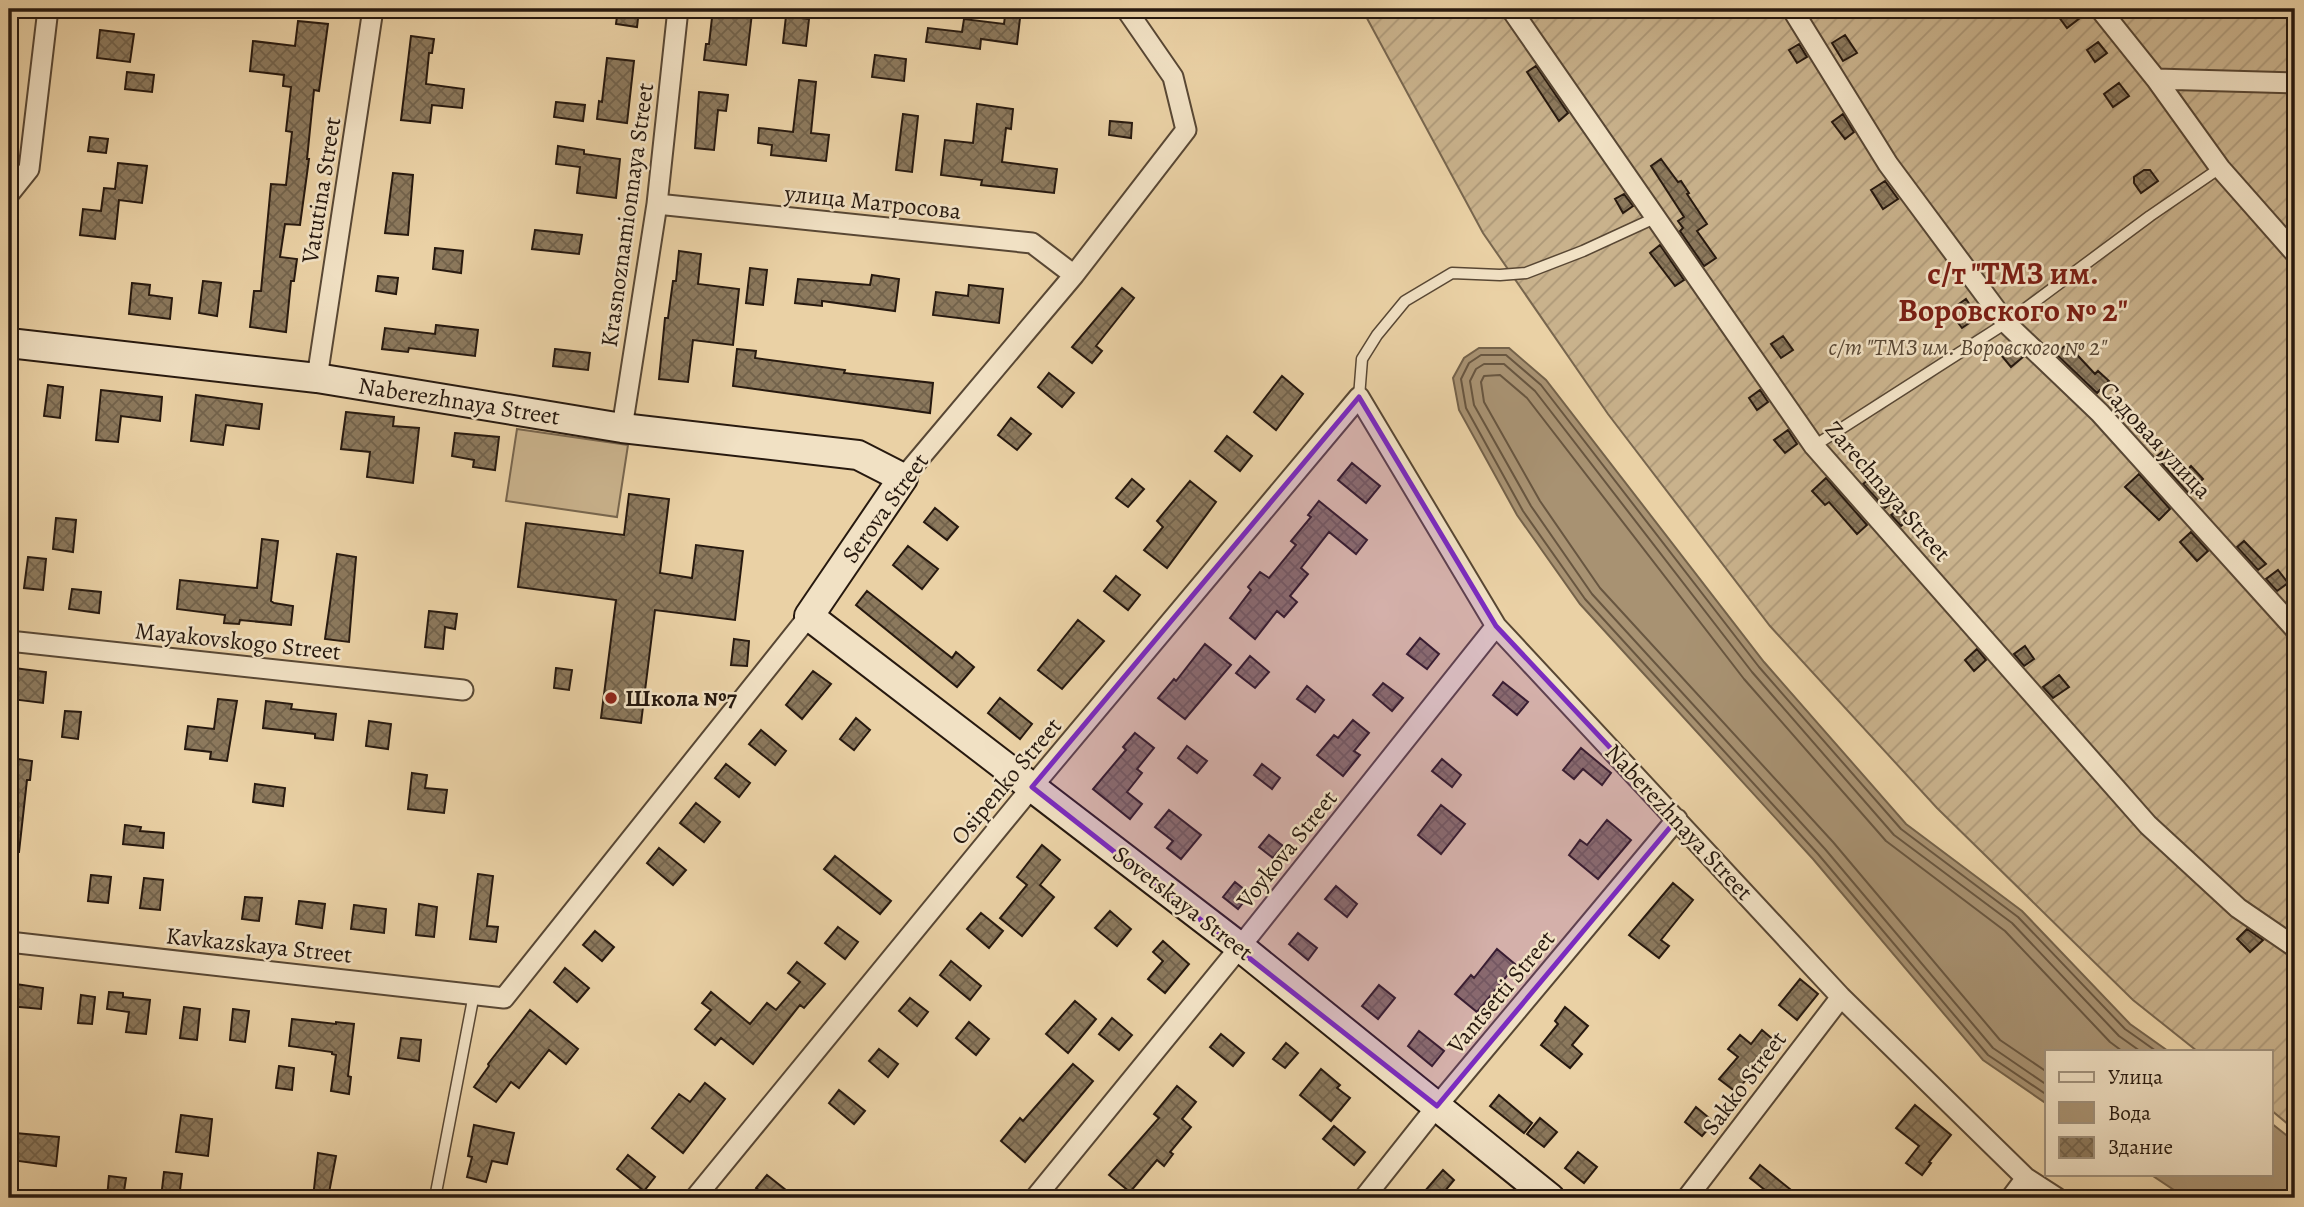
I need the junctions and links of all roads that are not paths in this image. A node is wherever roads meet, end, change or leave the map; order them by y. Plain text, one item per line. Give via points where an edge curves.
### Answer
1 (48, 9) edge
2 (373, 9) edge
3 (678, 9) edge
4 (1126, 9) edge
5 (1511, 9) edge
6 (1792, 9) edge
7 (2100, 9) edge
8 (2156, 79) junction
9 (2295, 83) edge
10 (2220, 168) junction
11 (9, 194) edge
12 (657, 204) junction
13 (1658, 217) junction
14 (2295, 253) edge
15 (1074, 275) junction
16 (2006, 323) junction
17 (9, 343) edge
18 (317, 378) junction
19 (1359, 397) junction
20 (622, 428) junction
21 (1814, 446) junction
22 (903, 478) junction
23 (809, 616) junction
24 (1496, 626) junction
25 (2295, 629) edge
26 (9, 642) edge
27 (463, 690) dead end
28 (1032, 787) junction
29 (1677, 819) junction
30 (9, 942) edge
31 (1240, 947) junction
32 (2295, 947) edge
33 (474, 993) junction
34 (1840, 997) junction
35 (504, 998) joint
36 (1437, 1106) junction
37 (2026, 1178) junction
38 (435, 1198) edge
39 (695, 1198) edge
40 (1035, 1198) edge
41 (1364, 1198) edge
42 (1549, 1198) edge
43 (1687, 1198) edge
44 (2011, 1198) edge
45 (2057, 1198) edge

1 - 11 street via 29,169
2 - 18 street, Vatutina Street
3 - 12 street, Krasnoznamionnaya Street
4 - 15 street, Serova Street via 1172,77 1186,130
5 - 13 street, Zarechnaya Street
6 - 16 street, Садовая улица via 1888,164
7 - 8 street
8 - 9 street
8 - 10 street
10 - 14 street
10 - 16 lane
12 - 15 street, улица Матросова via 1032,243
12 - 20 street, Krasnoznamionnaya Street
13 - 19 lane via 1526,273 1452,273 1405,301 1363,359
13 - 21 street, Zarechnaya Street
15 - 22 street, Serova Street
16 - 21 lane
16 - 25 street, Садовая улица via 2100,413
17 - 18 street, Naberezhnaya Street
18 - 20 street, Naberezhnaya Street
19 - 24 street, Naberezhnaya Street
19 - 28 street, Osipenko Street
20 - 22 street, Naberezhnaya Street via 858,455
21 - 32 street, Zarechnaya Street via 2148,825 2238,908
22 - 23 street, Serova Street
23 - 28 street, Sovetskaya Street
23 - 35 street, Serova Street
24 - 29 street, Naberezhnaya Street
24 - 31 street, Voykova Street
26 - 27 street, Mayakovskogo Street
28 - 31 street, Sovetskaya Street
28 - 39 street, Osipenko Street
29 - 34 street, Naberezhnaya Street
29 - 36 street, Vantsetti Street
30 - 33 street, Kavkazskaya Street
31 - 36 street, Sovetskaya Street
31 - 40 street, Voykova Street
33 - 35 street, Kavkazskaya Street
33 - 38 lane
34 - 37 street, Naberezhnaya Street
34 - 43 street, Sakko Street
36 - 41 street, Vantsetti Street
36 - 42 street, Sovetskaya Street
37 - 44 street
37 - 45 street, Naberezhnaya Street

